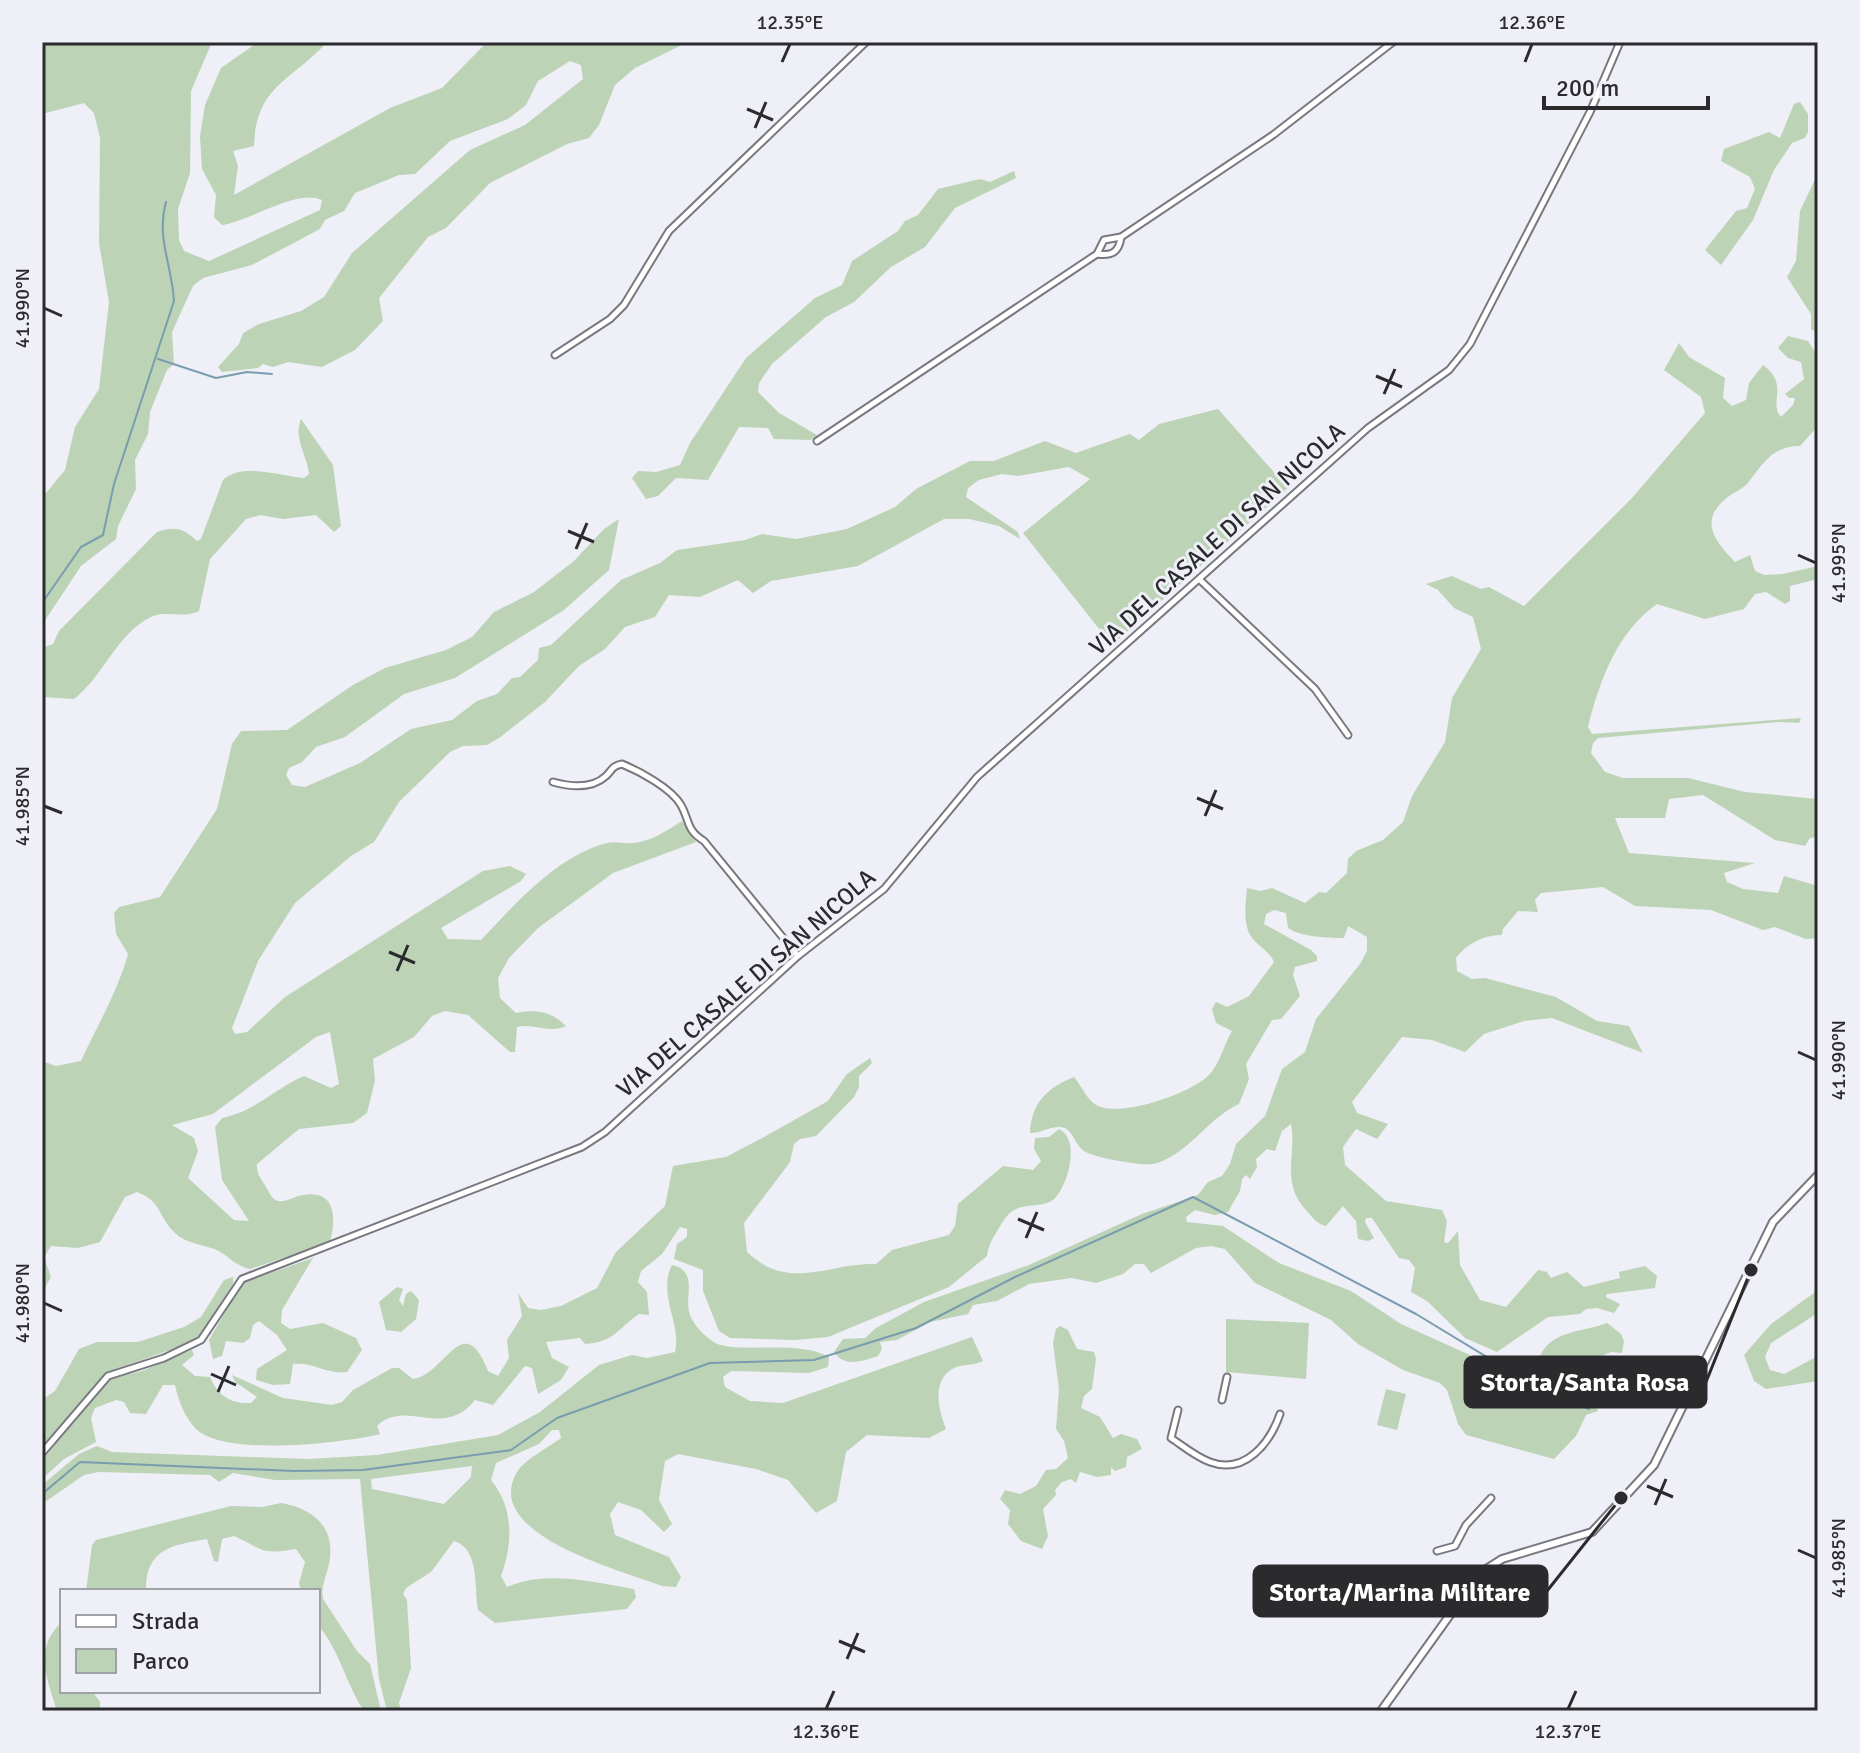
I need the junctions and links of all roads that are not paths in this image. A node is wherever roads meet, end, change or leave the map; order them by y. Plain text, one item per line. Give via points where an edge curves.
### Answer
1 (866, 42) edge
2 (1393, 42) edge
3 (1620, 42) edge
4 (1121, 237) junction
5 (1097, 254) junction
6 (555, 355) dead end
7 (817, 441) dead end
8 (1199, 579) junction
9 (1348, 735) dead end
10 (553, 782) dead end
11 (798, 956) junction
12 (1818, 1175) edge
13 (1227, 1377) dead end
14 (1222, 1400) dead end
15 (1178, 1410) dead end
16 (1280, 1414) dead end
17 (42, 1453) edge
18 (1491, 1498) dead end
19 (1437, 1551) dead end
20 (1381, 1711) edge

1 - 6 street via 669,231 617,312
2 - 4 street via 1273,135
3 - 8 street, VIA DEL CASALE DI SAN NICOLA via 1590,112 1462,356 1368,428
4 - 5 street via 1104,240
4 - 5 street via 1113,254
5 - 7 street
8 - 9 street via 1315,689
8 - 11 street, VIA DEL CASALE DI SAN NICOLA via 977,777 884,889
10 - 11 street via 592,784 622,764 669,793 680,802 689,830 704,841
11 - 17 street, VIA DEL CASALE DI SAN NICOLA via 605,1132 582,1147 242,1279 201,1340 108,1376
12 - 20 main road via 1773,1222 1654,1465 1592,1532 1502,1559 1480,1573
13 - 14 street
15 - 16 street via 1171,1438 1210,1462 1223,1464 1239,1463 1267,1445
18 - 19 street via 1455,1546

